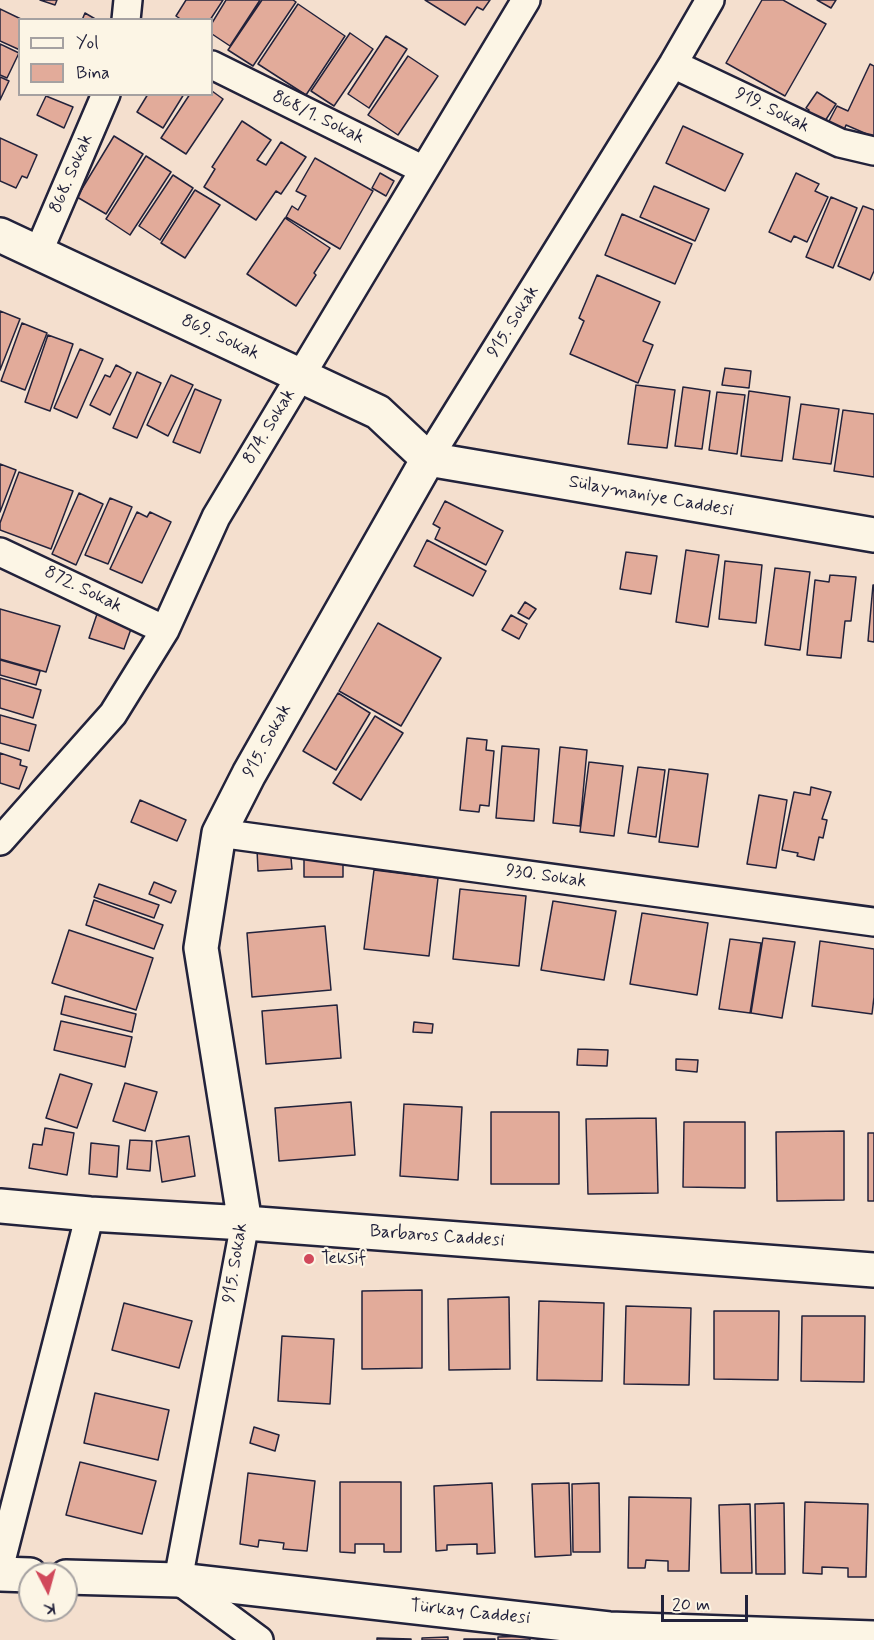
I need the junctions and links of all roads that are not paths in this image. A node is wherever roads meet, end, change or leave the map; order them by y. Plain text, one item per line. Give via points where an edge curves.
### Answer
1 (128, 0) edge
2 (526, 0) edge
3 (710, 0) edge
4 (126, 18) edge
5 (674, 64) junction
6 (213, 65) edge
7 (105, 96) edge
8 (874, 151) edge
9 (424, 170) junction
10 (0, 235) edge
11 (38, 253) junction
12 (300, 376) junction
13 (428, 459) junction
14 (874, 535) edge
15 (0, 552) edge
16 (165, 630) junction
17 (219, 833) junction
18 (0, 841) edge
19 (874, 922) edge
20 (0, 1206) edge
21 (90, 1214) junction
22 (245, 1223) junction
23 (874, 1270) edge
24 (0, 1565) edge
25 (0, 1574) edge
26 (18, 1575) edge
27 (78, 1576) edge
28 (178, 1580) junction
29 (823, 1638) edge
30 (874, 1638) edge
31 (259, 1640) edge

1 - 4 street
2 - 9 street, 874. Sokak
3 - 5 street, 915. Sokak
5 - 8 street, 919. Sokak via 840,143
5 - 13 street, 915. Sokak
6 - 9 street, 868/1. Sokak
7 - 11 street, 868. Sokak
9 - 12 street, 874. Sokak
10 - 11 street, 869. Sokak
11 - 12 street, 869. Sokak
12 - 13 street, 869. Sokak via 378,412
12 - 16 street, 874. Sokak via 216,517
13 - 14 street, Sülaymaniye Caddesi
13 - 17 street, 915. Sokak
15 - 16 street, 872. Sokak
16 - 18 street, 874. Sokak via 112,714
17 - 19 street, 930. Sokak
17 - 22 street, 915. Sokak via 201,948
20 - 21 street, Barbaros Caddesi
21 - 22 street, Barbaros Caddesi
21 - 24 street
22 - 23 street, Barbaros Caddesi
22 - 28 street, 915. Sokak
25 - 26 street
27 - 28 street, Türkay Caddesi
28 - 29 street, Türkay Caddesi via 609,1629
28 - 31 street
29 - 30 street, Türkay Caddesi

